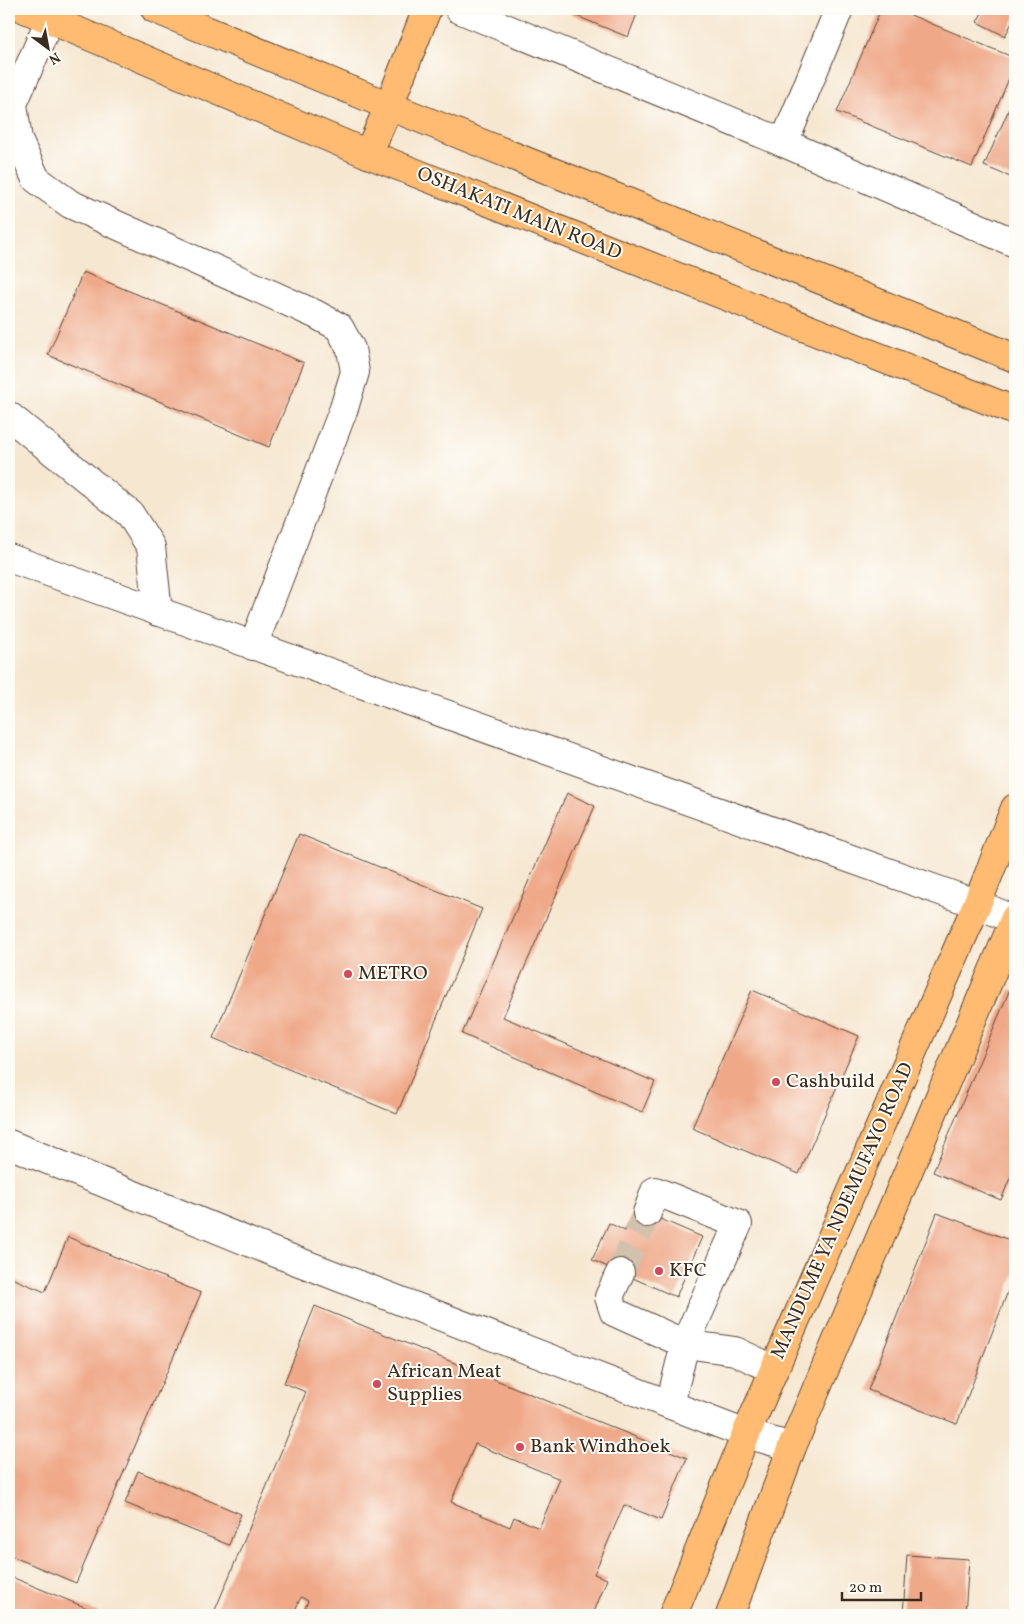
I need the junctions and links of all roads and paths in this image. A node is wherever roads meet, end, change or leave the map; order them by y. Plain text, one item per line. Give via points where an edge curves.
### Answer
1 (155, 9) edge
2 (427, 9) edge
3 (459, 9) edge
4 (840, 9) edge
5 (37, 14) edge
6 (11, 103) edge
7 (389, 106) junction
8 (784, 143) junction
9 (13, 150) edge
10 (368, 154) junction
11 (1015, 243) edge
12 (1015, 358) edge
13 (1015, 411) edge
14 (9, 416) edge
15 (9, 558) edge
16 (158, 612) junction
17 (253, 646) junction
18 (1015, 808) edge
19 (977, 904) junction
20 (1015, 919) edge
21 (9, 1144) edge
22 (647, 1213) tunnel mouth
23 (620, 1273) tunnel mouth
24 (685, 1344) junction
25 (773, 1369) junction
26 (670, 1404) junction
27 (746, 1434) junction
28 (792, 1447) junction
29 (674, 1615) edge
30 (730, 1615) edge

1 - 7 main road
2 - 7 main road
3 - 8 street
4 - 8 street
5 - 6 street
5 - 10 main road, OSHAKATI MAIN ROAD
6 - 9 street
7 - 10 main road
7 - 12 main road
8 - 11 street
9 - 17 street via 36,179 70,204 315,314 339,327 351,348 355,372 344,408
10 - 13 main road, OSHAKATI MAIN ROAD
14 - 16 street via 130,514 151,547
15 - 16 street
16 - 17 street
17 - 19 street
18 - 19 main road, MANDUME YA NDEMUFAYO ROAD
19 - 20 street
19 - 25 main road, MANDUME YA NDEMUFAYO ROAD
20 - 28 main road, MANDUME YA NDEMUFAYO ROAD
21 - 26 street via 271,1251
22 - 24 street via 655,1191 738,1224
23 - 24 street via 609,1297 614,1312
24 - 25 street via 735,1351
24 - 26 street
25 - 27 main road, MANDUME YA NDEMUFAYO ROAD
26 - 27 street
27 - 28 street
27 - 29 main road, MANDUME YA NDEMUFAYO ROAD
28 - 30 main road, MANDUME YA NDEMUFAYO ROAD

